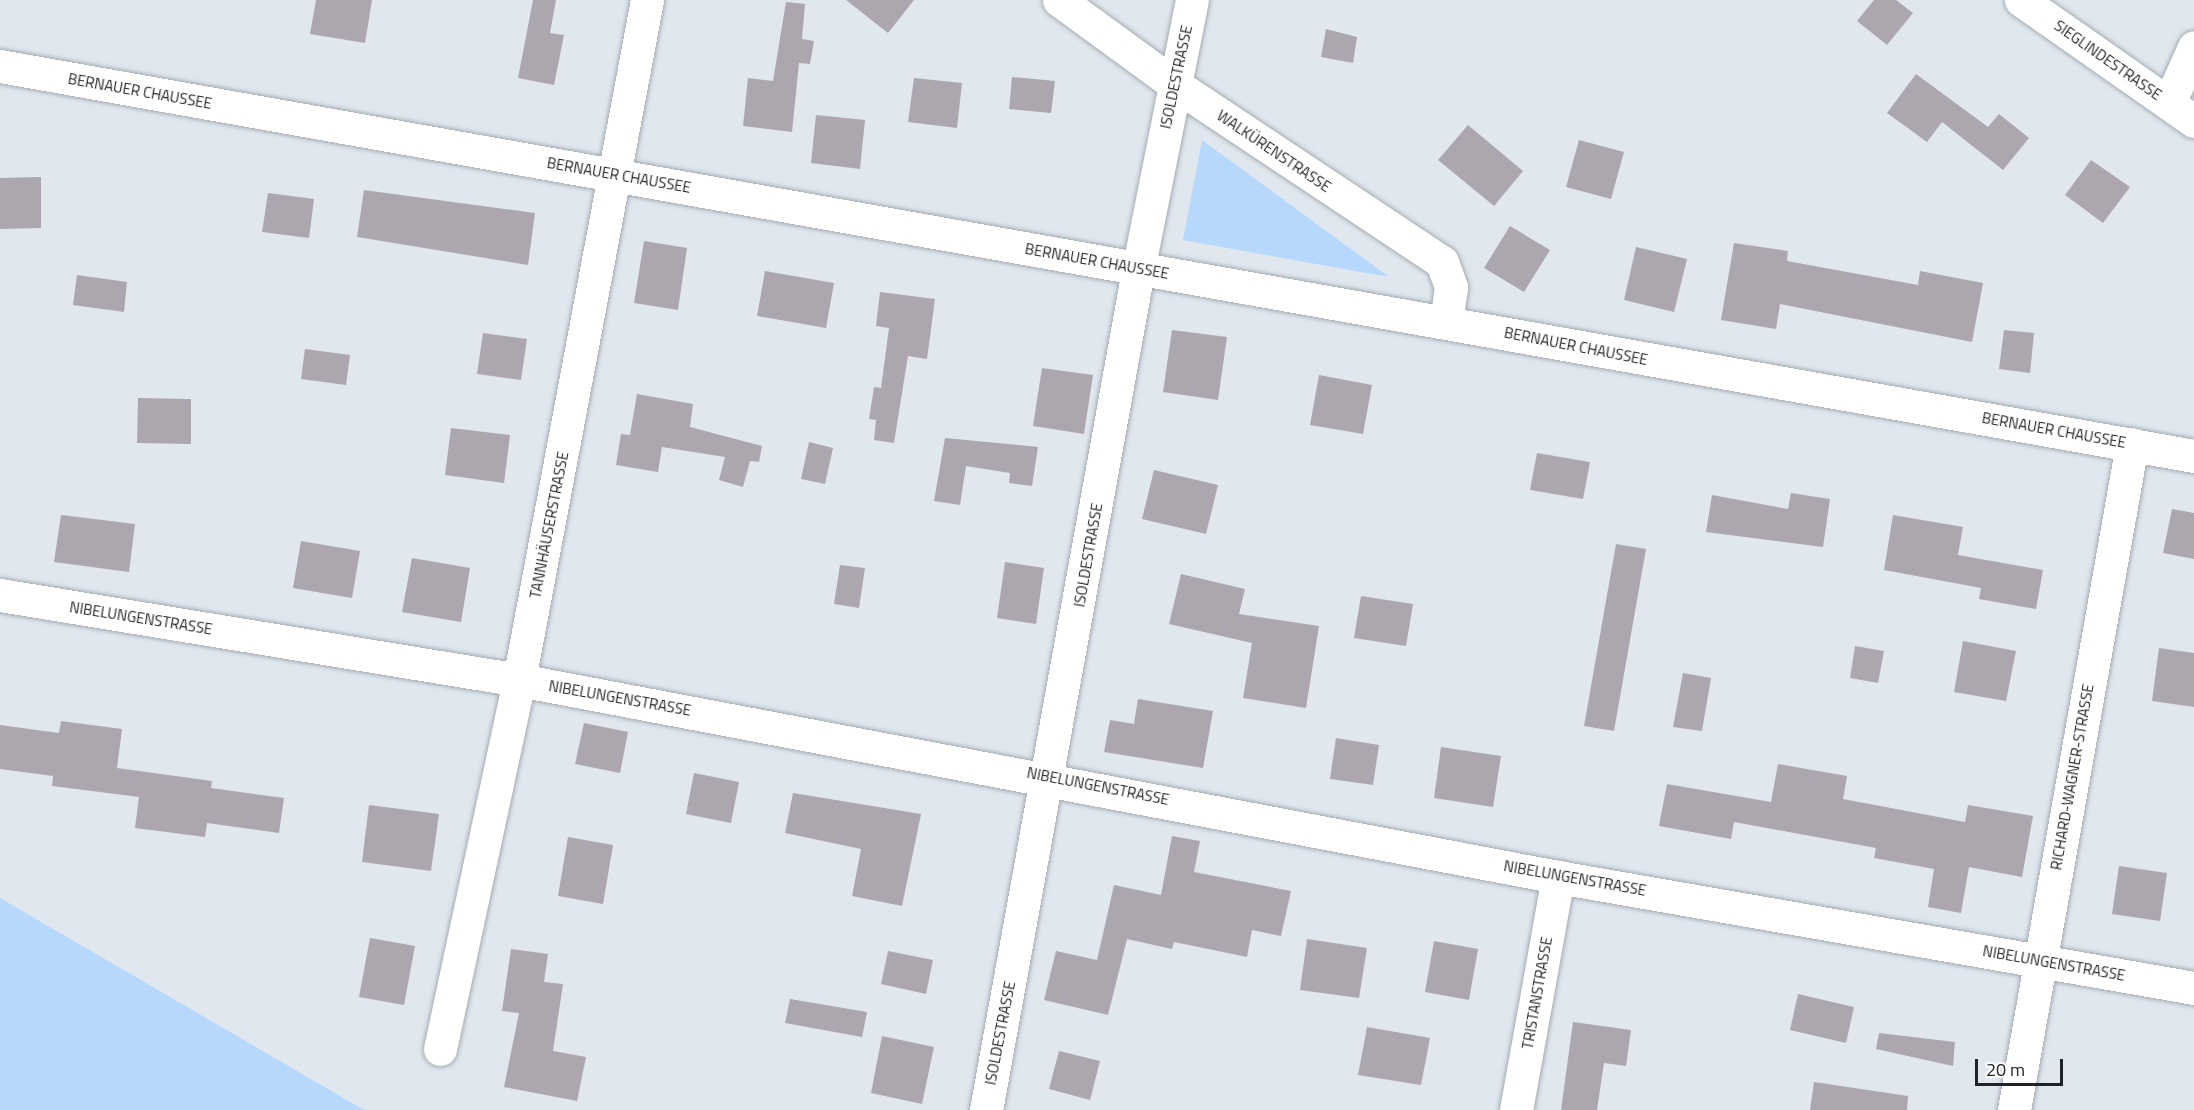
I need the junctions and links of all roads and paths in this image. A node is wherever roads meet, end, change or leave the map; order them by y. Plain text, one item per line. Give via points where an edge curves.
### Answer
1 (647, 0) edge
2 (1059, 0) edge
3 (1192, 0) edge
4 (2021, 0) edge
5 (2194, 47) edge
6 (0, 66) edge
7 (1174, 84) junction
8 (2181, 112) edge
9 (613, 174) junction
10 (1138, 270) junction
11 (1446, 321) junction
12 (2132, 444) junction
13 (2194, 456) edge
14 (0, 595) edge
15 (519, 680) junction
16 (1048, 776) junction
17 (1558, 877) junction
18 (2039, 962) junction
19 (2194, 988) edge
20 (440, 1048) dead end
21 (986, 1110) edge
22 (1516, 1110) edge
23 (2014, 1110) edge

1 - 9 street, TANNHÄUSERSTRASSE
2 - 7 street, WALKÜRENSTRASSE
3 - 7 street, ISOLDESTRASSE
4 - 8 street, SIEGLINDESTRASSE
5 - 8 street
6 - 9 street, BERNAUER CHAUSSEE
7 - 10 street, ISOLDESTRASSE
7 - 11 street, WALKÜRENSTRASSE via 1442,262 1451,287
9 - 10 street, BERNAUER CHAUSSEE
9 - 15 street, TANNHÄUSERSTRASSE
10 - 11 street, BERNAUER CHAUSSEE
10 - 16 street, ISOLDESTRASSE
11 - 12 street, BERNAUER CHAUSSEE
12 - 13 street, BERNAUER CHAUSSEE
12 - 18 street, RICHARD-WAGNER-STRASSE
14 - 15 street, NIBELUNGENSTRASSE
15 - 16 street, NIBELUNGENSTRASSE
15 - 20 street, TANNHÄUSERSTRASSE
16 - 17 street, NIBELUNGENSTRASSE
16 - 21 street, ISOLDESTRASSE
17 - 18 street, NIBELUNGENSTRASSE
17 - 22 street, TRISTANSTRASSE
18 - 19 street, NIBELUNGENSTRASSE
18 - 23 street, RICHARD-WAGNER-STRASSE

